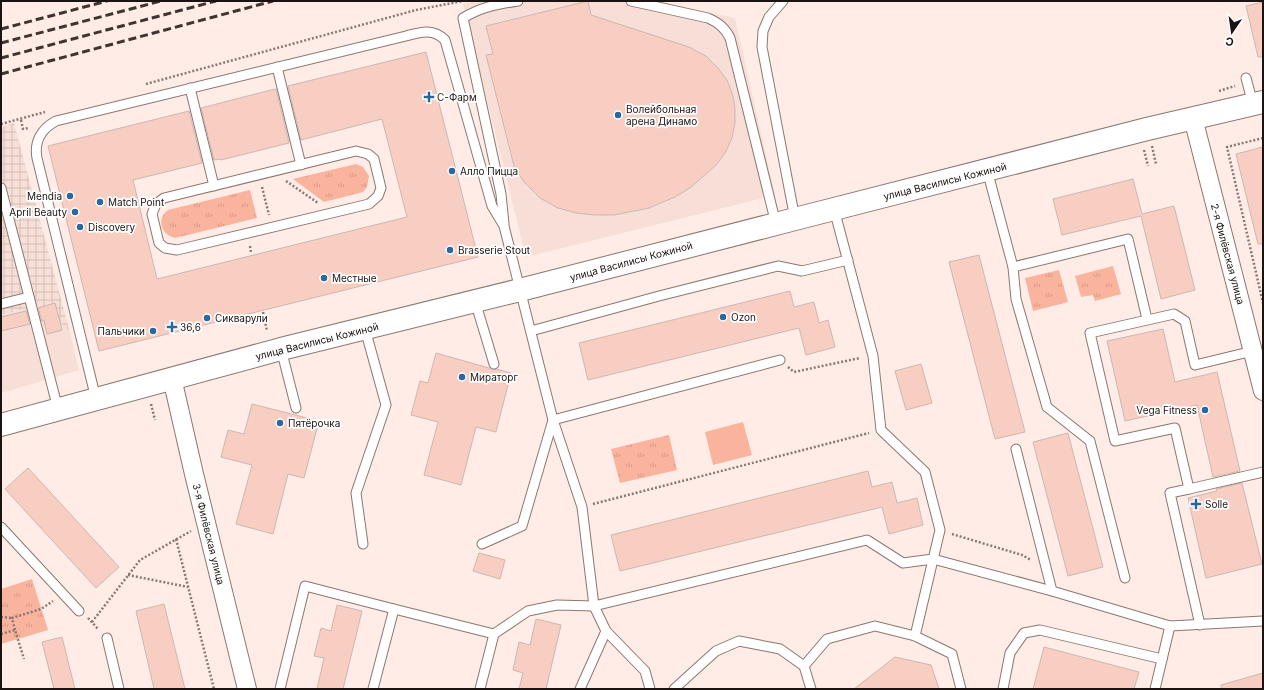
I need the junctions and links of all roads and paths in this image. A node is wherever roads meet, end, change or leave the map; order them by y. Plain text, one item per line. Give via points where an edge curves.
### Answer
1 (463, 1) edge
2 (518, 1) edge
3 (631, 1) edge
4 (783, 1) edge
5 (278, 67) junction
6 (1246, 78) dead end
7 (139, 86) dead end
8 (190, 88) junction
9 (1258, 103) edge
10 (47, 111) dead end
11 (1193, 118) junction
12 (21, 120) dead end
13 (1, 124) edge
14 (24, 129) dead end
15 (1263, 138) edge
16 (1144, 150) dead end
17 (302, 164) junction
18 (1148, 166) dead end
19 (987, 170) junction
20 (272, 172) junction
21 (259, 175) junction
22 (214, 186) junction
23 (1, 188) edge
24 (834, 209) junction
25 (331, 213) junction
26 (786, 221) junction
27 (504, 226) junction
28 (272, 227) junction
29 (848, 260) junction
30 (1013, 267) junction
31 (520, 290) junction
32 (29, 297) junction
33 (475, 301) junction
34 (1263, 303) edge
35 (1, 304) edge
36 (263, 312) dead end
37 (1147, 319) junction
38 (365, 329) junction
39 (267, 331) dead end
40 (531, 331) junction
41 (281, 349) junction
42 (1253, 351) junction
43 (873, 356) junction
44 (780, 360) joint
45 (494, 364) dead end
46 (172, 378) junction
47 (1263, 391) edge
48 (96, 399) junction
49 (151, 404) dead end
50 (296, 408) dead end
51 (58, 409) junction
52 (155, 420) dead end
53 (553, 420) junction
54 (1, 425) edge
55 (881, 430) junction
56 (1016, 449) dead end
57 (1263, 472) edge
58 (1189, 489) junction
59 (582, 507) junction
60 (206, 523) junction
61 (1, 527) edge
62 (940, 530) junction
63 (176, 539) junction
64 (363, 544) dead end
65 (482, 544) dead end
66 (933, 559) junction
67 (1047, 569) junction
68 (128, 575) junction
69 (1125, 578) dead end
70 (188, 588) junction
71 (1052, 591) junction
72 (63, 593) junction
73 (594, 606) junction
74 (394, 608) junction
75 (79, 611) joint
76 (1, 617) edge
77 (12, 618) junction
78 (1263, 621) edge
79 (92, 622) junction
80 (1200, 625) junction
81 (1170, 626) junction
82 (15, 630) junction
83 (606, 630) junction
84 (1, 634) edge
85 (494, 634) junction
86 (915, 636) junction
87 (107, 638) joint
88 (24, 659) dead end
89 (1162, 659) junction
90 (804, 666) junction
91 (119, 689) edge
92 (214, 689) edge
93 (247, 689) edge
94 (280, 689) edge
95 (373, 689) edge
96 (480, 689) edge
97 (580, 689) edge
98 (650, 689) edge
99 (674, 689) edge
100 (811, 689) edge
101 (961, 689) edge
102 (1003, 689) edge
103 (1155, 689) edge

1 - 7 path via 416,10
2 - 27 lane via 490,6 463,18 501,194
3 - 26 lane via 708,18 727,32
4 - 26 lane via 769,17 763,30 762,47
5 - 8 lane
5 - 17 lane
5 - 27 lane via 426,31 439,34 445,40 492,206
6 - 9 lane
8 - 22 lane
8 - 48 lane via 56,121 45,129 36,145 36,158
9 - 11 street, улица Василисы Кожиной
10 - 13 path
11 - 19 street, улица Василисы Кожиной
11 - 42 street, 2-я Филёвская улица
12 - 14 path
15 - 34 path via 1227,147
16 - 18 path
17 - 20 lane
17 - 25 lane via 356,151 368,154 374,159 381,188 378,196 368,204
19 - 24 street, улица Василисы Кожиной
19 - 30 lane
20 - 21 lane
20 - 25 path
21 - 22 lane
21 - 28 path
22 - 28 lane via 164,198 156,204 152,214 162,246 177,250
23 - 32 lane
24 - 26 street, улица Василисы Кожиной
24 - 29 lane
25 - 28 lane
26 - 31 street, улица Василисы Кожиной
27 - 31 lane
29 - 40 lane via 802,271 778,266
29 - 43 lane
30 - 37 lane via 1128,240
30 - 69 lane via 1016,299 1047,407 1090,440
31 - 33 street, улица Василисы Кожиной
31 - 40 lane
32 - 35 lane
32 - 51 lane
33 - 38 street, улица Василисы Кожиной
33 - 45 lane
36 - 39 path
37 - 42 lane via 1174,314 1185,320 1195,365
37 - 58 lane via 1090,333 1115,441 1175,428
38 - 41 street, улица Василисы Кожиной
38 - 64 lane via 386,405 356,493
40 - 53 lane
41 - 46 street, улица Василисы Кожиной
41 - 50 lane
42 - 47 street, 2-я Филёвская улица
43 - 44 path via 794,372
43 - 55 lane
44 - 53 lane
46 - 48 street, улица Василисы Кожиной
46 - 60 street, 3-я Филёвская улица
48 - 51 street, улица Василисы Кожиной
49 - 52 path
51 - 54 street, улица Василисы Кожиной
53 - 59 lane
53 - 65 lane via 522,526
55 - 59 path
55 - 62 lane via 925,472
56 - 67 lane
57 - 58 lane
58 - 80 lane via 1170,494
59 - 73 lane
60 - 63 path
60 - 93 street, 3-я Филёвская улица
61 - 72 lane
62 - 66 lane
62 - 67 path via 1022,556
63 - 68 path via 140,560
63 - 70 path
66 - 71 lane
66 - 73 lane via 903,563 867,540
66 - 86 lane
67 - 71 lane
68 - 70 path
68 - 79 path
70 - 92 path
71 - 81 lane
72 - 75 lane
72 - 77 path via 42,609
73 - 83 lane
73 - 85 lane via 557,605 528,611
74 - 85 lane
74 - 94 lane via 305,586
74 - 95 lane
75 - 79 path
76 - 77 path
77 - 82 path
78 - 80 lane
79 - 87 path
80 - 81 lane
81 - 89 lane
82 - 84 path
82 - 88 path
83 - 97 lane
83 - 98 lane via 645,671
85 - 96 lane
86 - 90 lane via 875,626 827,639
86 - 101 lane via 952,654
87 - 91 lane
89 - 102 lane via 1040,630 1024,633 1010,653
89 - 103 lane
90 - 99 lane via 780,649 739,641 716,651
90 - 100 lane

